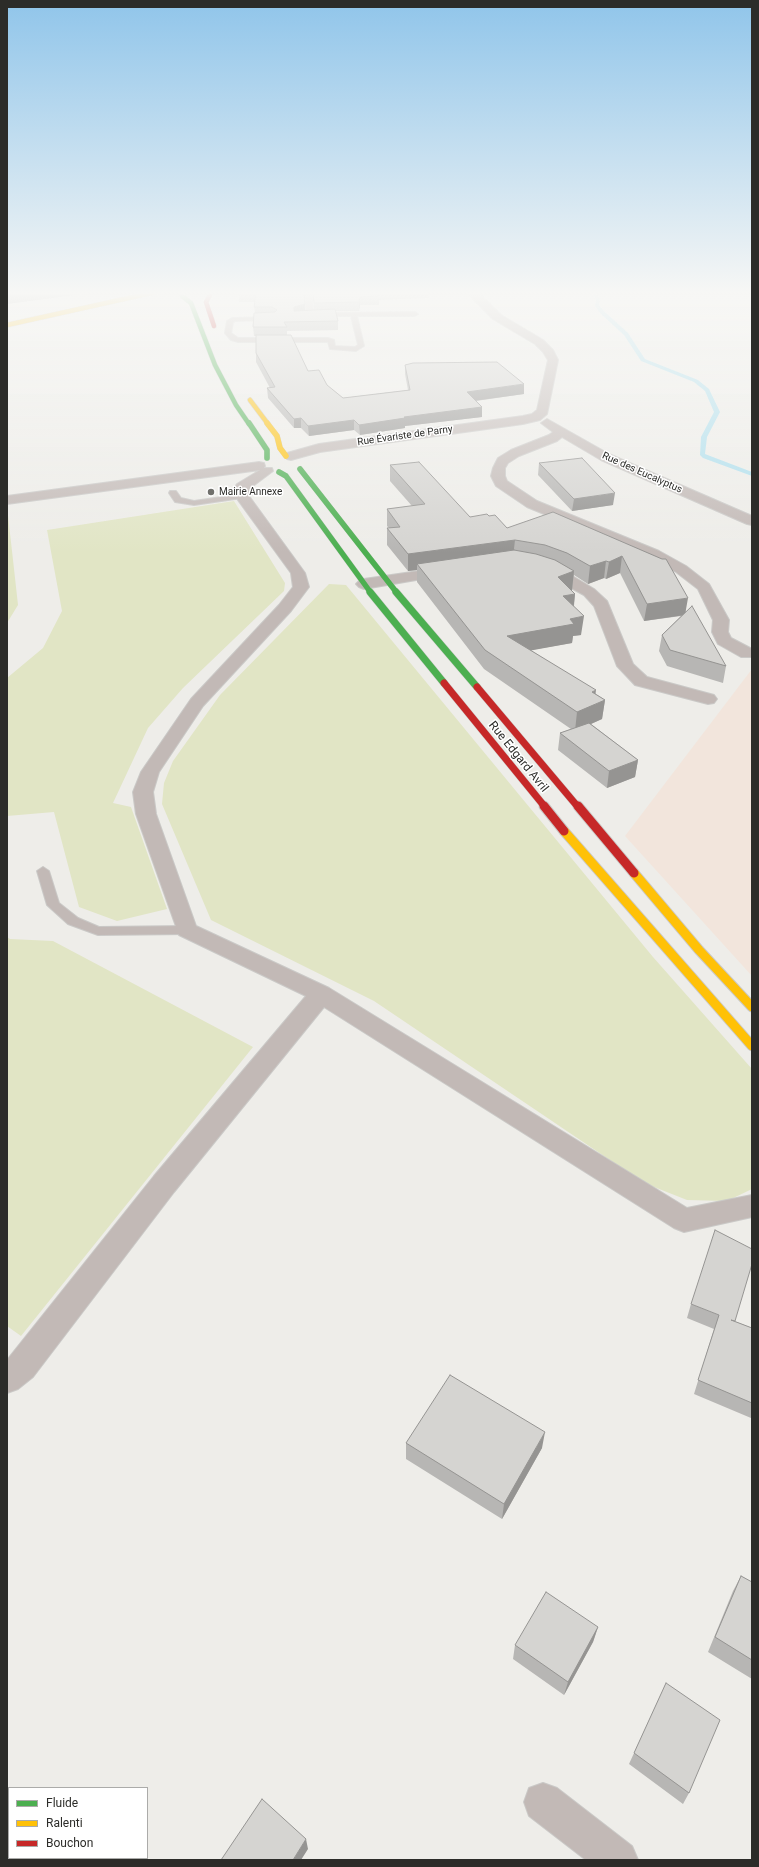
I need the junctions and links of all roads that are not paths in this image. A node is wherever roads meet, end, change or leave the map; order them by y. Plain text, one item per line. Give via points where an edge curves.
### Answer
1 (222, 378) edge
2 (549, 378) edge
3 (245, 392) dead end
4 (536, 417) junction
5 (560, 432) junction
6 (294, 460) junction
7 (268, 467) junction
8 (173, 493) dead end
9 (242, 496) junction
10 (7, 500) edge
11 (752, 521) edge
12 (531, 565) edge
13 (458, 570) edge
14 (387, 581) junction
15 (364, 584) junction
16 (747, 653) dead end
17 (708, 699) dead end
18 (43, 871) dead end
19 (188, 930) junction
20 (321, 994) junction
21 (752, 1007) edge
22 (752, 1046) edge
23 (752, 1206) edge
24 (7, 1379) edge
25 (543, 1802) dead end
26 (618, 1860) edge

1 - 7 street, Rue Edgard Avril via 236,405 267,450
2 - 4 street via 543,410
3 - 6 street, Rue Edgard Avril via 277,436 280,448
4 - 5 street, Rue des Eucalyptus
4 - 6 street, Rue Évariste de Parny via 319,448
5 - 11 street, Rue des Eucalyptus via 605,457
5 - 16 street via 553,438 503,461 498,476 501,483 532,504 654,554 681,569 704,587 721,620 720,632 724,641
6 - 7 street
6 - 7 street via 291,471
6 - 14 street, Rue Edgard Avril
7 - 9 street via 242,487
7 - 10 street
7 - 15 street, Rue Edgard Avril via 286,476 300,493
8 - 9 lane via 178,500 194,503
9 - 19 street via 298,573 301,587 285,608 197,703 150,772 143,792 146,814
12 - 17 street via 559,574 589,592 601,604 625,666 641,681
13 - 14 street
14 - 15 street
14 - 21 street, Rue Edgard Avril via 699,950
15 - 22 street, Rue Edgard Avril via 552,818
18 - 19 lane via 53,905 73,921 98,931
19 - 20 street
20 - 23 street via 684,1220
20 - 24 street via 164,1184 22,1367
25 - 26 street

